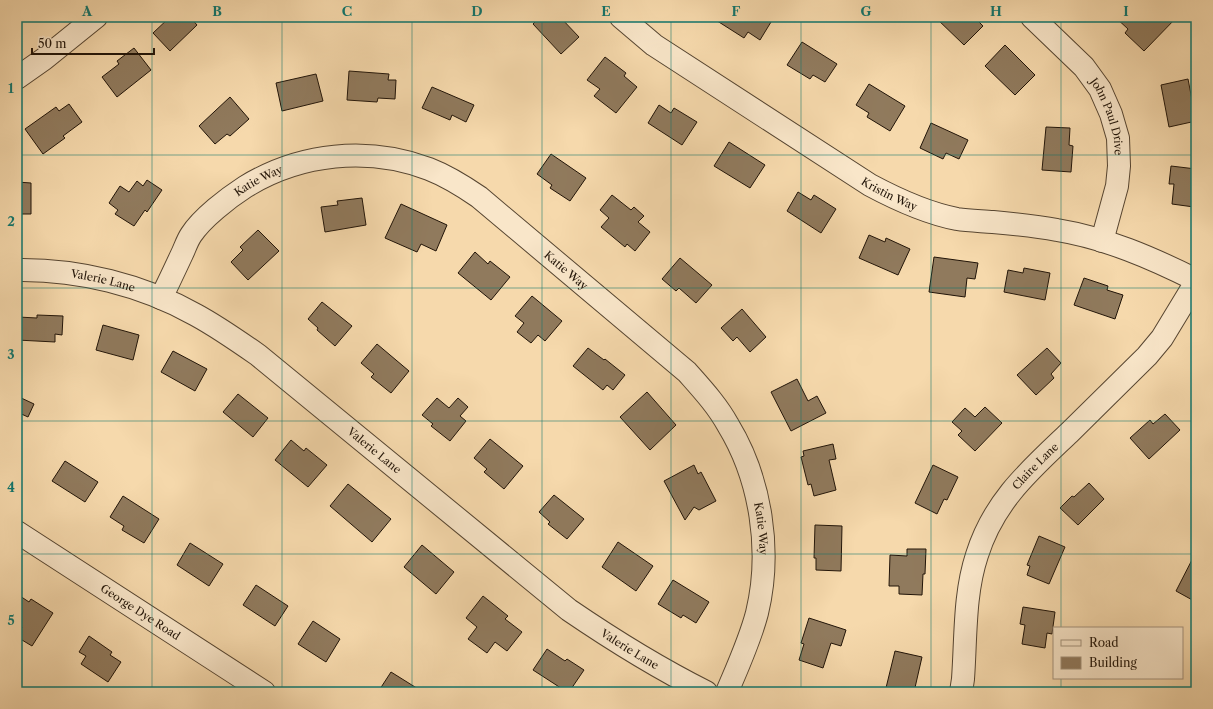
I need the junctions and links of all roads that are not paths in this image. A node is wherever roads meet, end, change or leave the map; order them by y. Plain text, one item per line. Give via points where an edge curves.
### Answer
1 (96, 17) edge
2 (621, 17) edge
3 (1032, 17) edge
4 (17, 78) edge
5 (1102, 241) junction
6 (17, 270) edge
7 (1196, 281) edge
8 (161, 298) junction
9 (17, 532) edge
10 (264, 692) edge
11 (706, 692) edge
12 (726, 692) edge
13 (961, 692) edge

1 - 4 street
2 - 5 street, Kristin Way via 654,45 870,185 900,201 958,219 1058,230
3 - 5 street, John Paul Drive via 1084,67 1100,89 1111,114 1118,138 1119,166 1117,186
5 - 7 street, Kristin Way via 1158,261
6 - 8 street, Valerie Lane via 68,273 108,281
7 - 13 street, Claire Lane via 1162,338 1147,356 1018,482 999,508 976,556 970,583
8 - 11 street, Valerie Lane via 196,314 258,355 569,610 622,646
8 - 12 street, Katie Way via 191,235 210,213 257,179 283,168 311,160 340,156 369,156 397,160 428,169 455,181 479,197 687,372 708,395 732,431 754,487 764,549 757,612 748,642
9 - 10 street, George Dye Road

